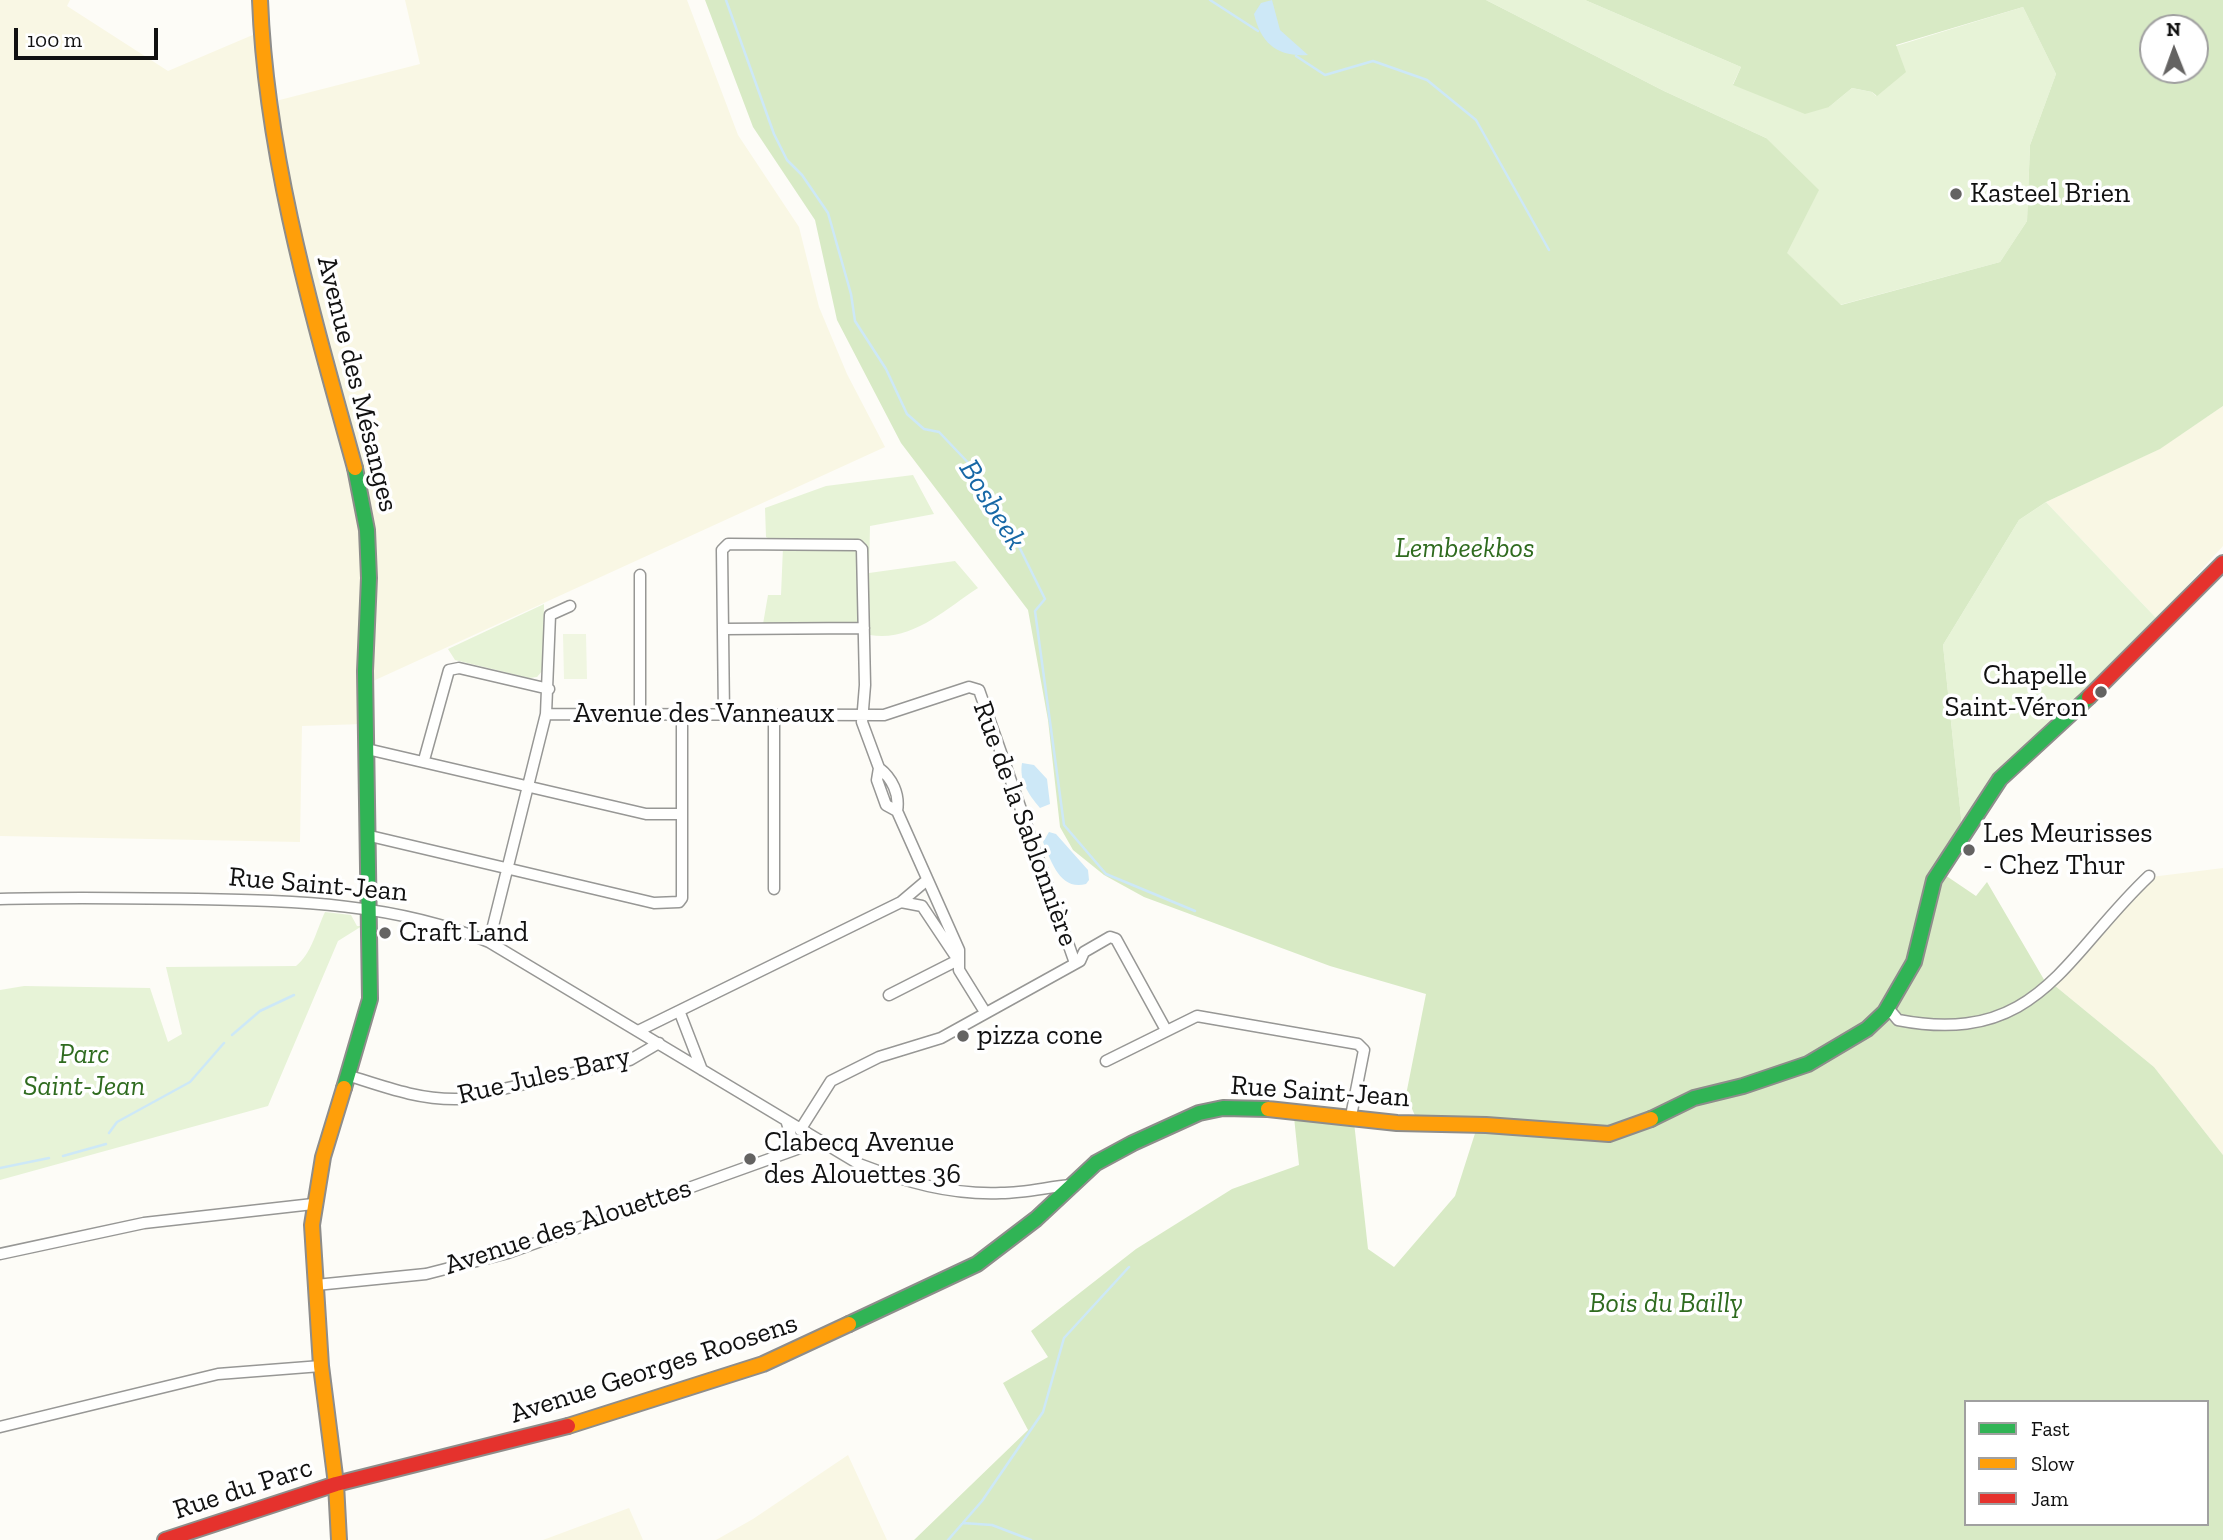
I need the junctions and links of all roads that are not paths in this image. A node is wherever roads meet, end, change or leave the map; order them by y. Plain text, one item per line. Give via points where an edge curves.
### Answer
1 (260, 0) edge
2 (2223, 563) edge
3 (639, 575) dead end
4 (570, 606) dead end
5 (864, 628) junction
6 (724, 629) junction
7 (550, 689) junction
8 (546, 714) junction
9 (640, 714) junction
10 (682, 714) junction
11 (724, 715) junction
12 (774, 715) junction
13 (862, 715) junction
14 (367, 749) junction
15 (424, 760) junction
16 (527, 786) junction
17 (682, 814) junction
18 (370, 836) junction
19 (508, 868) junction
20 (2149, 876) dead end
21 (927, 880) junction
22 (774, 889) dead end
23 (0, 899) edge
24 (936, 899) junction
25 (901, 902) junction
26 (922, 906) junction
27 (372, 908) junction
28 (489, 942) junction
29 (958, 960) junction
30 (1074, 963) junction
31 (889, 995) dead end
32 (1888, 1009) junction
33 (985, 1012) junction
34 (680, 1013) junction
35 (1166, 1030) junction
36 (638, 1031) junction
37 (659, 1043) junction
38 (1106, 1061) dead end
39 (702, 1070) junction
40 (347, 1075) junction
41 (1351, 1116) junction
42 (787, 1123) junction
43 (800, 1130) junction
44 (812, 1138) junction
45 (788, 1152) junction
46 (1071, 1185) junction
47 (313, 1204) junction
48 (0, 1254) edge
49 (316, 1285) junction
50 (321, 1366) junction
51 (0, 1427) edge
52 (336, 1484) junction
53 (165, 1540) edge
54 (339, 1540) edge

1 - 14 street, Avenue des Mésanges via 262,51 286,194 368,530
2 - 32 street, Rue Saint-Jean via 2095,692 2000,779 1930,890 1914,962
3 - 9 street
4 - 7 street via 550,615
5 - 6 street
5 - 6 street via 862,550 852,542 838,542 728,544 722,550
5 - 13 street
6 - 11 street
7 - 8 street
7 - 15 street via 459,668 449,670
8 - 9 street, Avenue des Vanneaux
8 - 16 street
9 - 10 street, Avenue des Vanneaux
10 - 11 street, Avenue des Vanneaux
10 - 17 street
11 - 12 street, Avenue des Vanneaux
12 - 13 street, Avenue des Vanneaux
12 - 22 street
13 - 21 street via 879,768 889,775 897,811
13 - 30 street, Rue de la Sablonnière via 890,714 969,687 979,690
14 - 15 street
14 - 18 street, Avenue des Mésanges
15 - 16 street
16 - 17 street via 646,814
16 - 19 street
17 - 19 street via 679,902 654,903
18 - 19 street
18 - 27 street, Avenue des Mésanges
19 - 28 street
20 - 32 street via 2061,974 2017,1008 1970,1024 1941,1026 1898,1020
21 - 24 street
21 - 25 street
23 - 27 street, Rue Saint-Jean via 261,900
24 - 26 street
24 - 29 street via 959,950
25 - 26 street
25 - 34 street
26 - 29 street
27 - 28 street, Rue Saint-Jean via 454,927
27 - 40 street, Avenue des Mésanges via 370,999
28 - 36 street, Rue Saint-Jean
29 - 31 street
29 - 33 street via 959,970
30 - 33 street
30 - 35 street, Rue de la Sablonnière via 1110,937 1116,939
32 - 41 street, Rue Saint-Jean via 1867,1029 1803,1066 1694,1097 1633,1128 1609,1134 1397,1123
33 - 43 street via 941,1038 879,1057 831,1081
34 - 36 street
34 - 39 street
35 - 38 street
35 - 41 street via 1197,1016 1358,1044 1364,1050
36 - 37 street, Rue Saint-Jean
37 - 39 street, Rue Saint-Jean
37 - 40 street, Rue Jules Bary via 630,1060 459,1099 408,1095
39 - 42 street, Rue Saint-Jean
40 - 47 street, Avenue des Mésanges
41 - 46 street, Rue Saint-Jean via 1259,1108 1199,1112 1097,1163
42 - 43 street, Rue Saint-Jean
42 - 45 street via 792,1139
43 - 44 street, Rue Saint-Jean
44 - 45 street, Avenue des Alouettes
44 - 46 street, Rue Saint-Jean via 859,1164 929,1188 1002,1194
45 - 49 street, Avenue des Alouettes via 508,1253 426,1274
46 - 52 street, Avenue Georges Roosens via 1036,1219 977,1264 763,1364 566,1427
47 - 48 street via 144,1223
47 - 49 street, Avenue des Mésanges
49 - 50 street, Avenue des Mésanges
50 - 51 street via 218,1374
50 - 52 street, Avenue des Mésanges
52 - 53 street, Rue du Parc
52 - 54 street, Avenue des Mésanges

